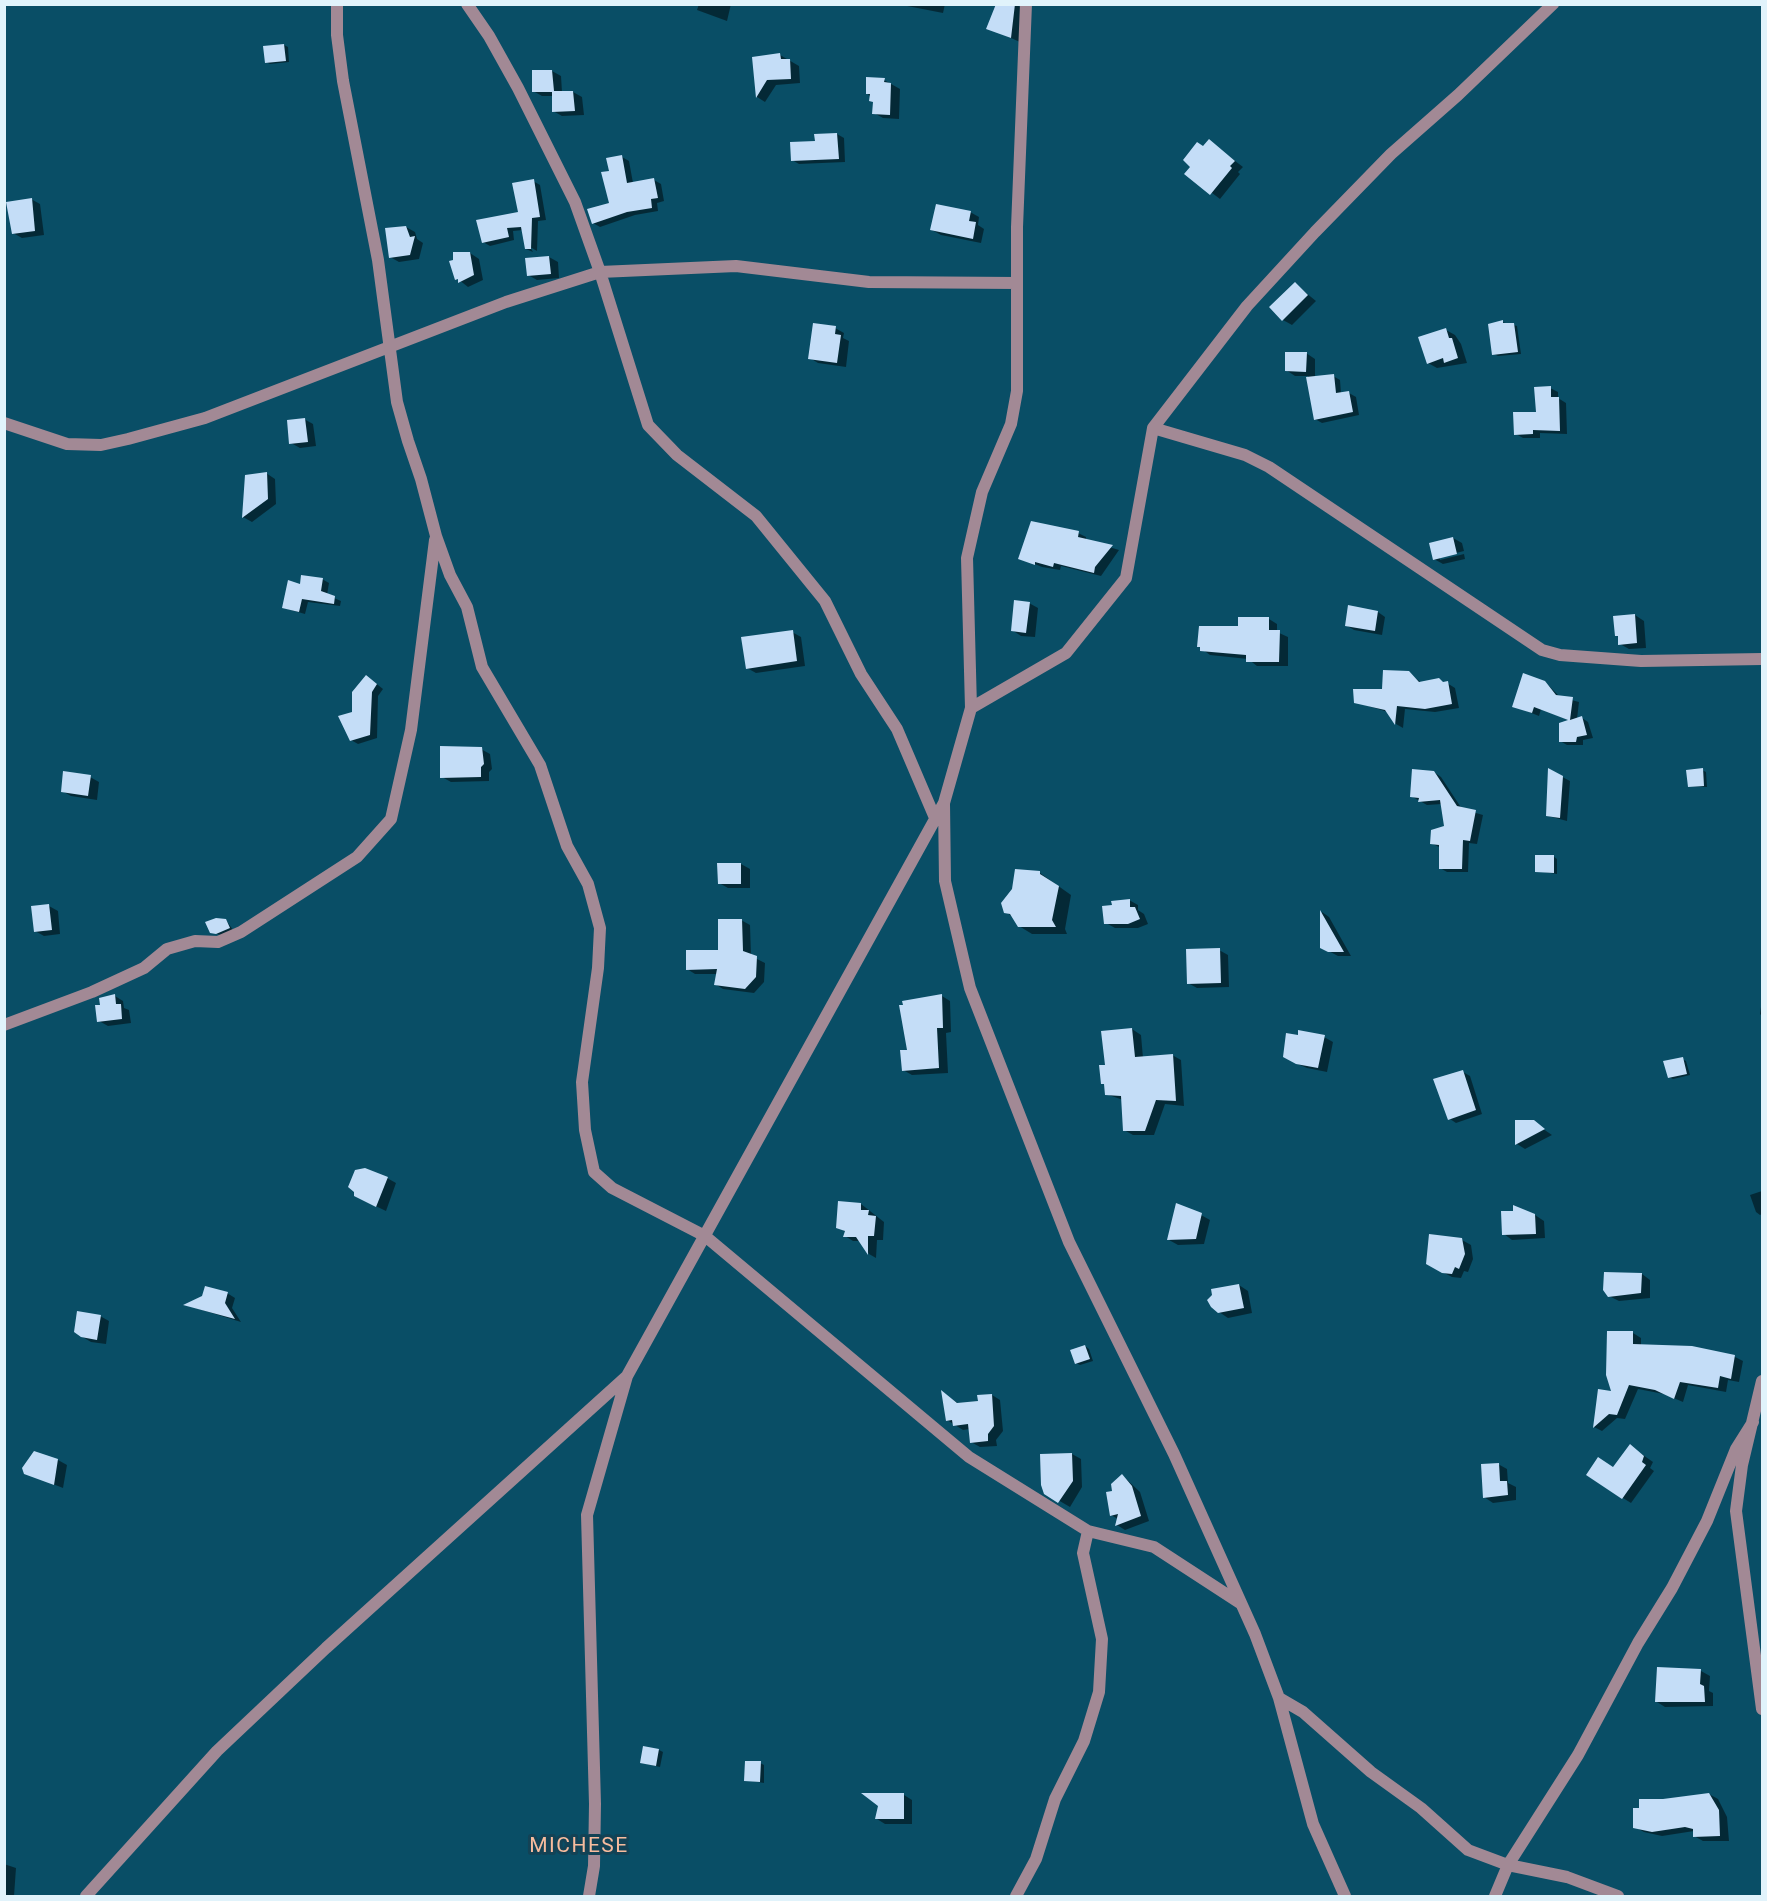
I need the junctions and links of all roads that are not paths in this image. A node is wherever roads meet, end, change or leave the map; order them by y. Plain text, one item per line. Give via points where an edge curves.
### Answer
1 (337, 4) edge
2 (467, 4) edge
3 (1026, 4) edge
4 (1553, 4) edge
5 (600, 272) junction
6 (1017, 283) junction
7 (391, 346) junction
8 (4, 423) edge
9 (1153, 428) junction
10 (436, 536) junction
11 (1762, 659) edge
12 (971, 708) junction
13 (944, 802) junction
14 (935, 818) junction
15 (4, 1025) edge
16 (705, 1236) junction
17 (627, 1376) junction
18 (1762, 1381) edge
19 (1753, 1422) junction
20 (1088, 1531) junction
21 (1241, 1603) junction
22 (1279, 1698) junction
23 (1762, 1709) edge
24 (1508, 1865) junction
25 (86, 1896) edge
26 (590, 1896) edge
27 (1016, 1896) edge
28 (1345, 1896) edge
29 (1496, 1896) edge
30 (1618, 1896) edge

1 - 7 street via 343,81
2 - 5 street via 518,88 574,202
3 - 6 street
4 - 9 street via 1391,154 1246,306
5 - 6 street via 736,266 869,282
5 - 7 street via 506,302
5 - 14 street via 648,425 677,455 756,516 825,601 861,674 897,729
6 - 12 street via 1017,390 1011,424 982,492 967,558
7 - 8 street via 205,418 101,445 67,444
7 - 10 street via 397,402
9 - 11 street via 1245,455 1269,467 1542,650 1641,661
9 - 12 street via 1126,578 1066,653
10 - 15 street via 411,729 391,819 357,857 241,932 218,942 195,941 167,949 144,969
10 - 16 street via 467,608 482,667 540,765 567,846 588,884 600,928 582,1082 585,1130 594,1172 612,1188
12 - 13 street
13 - 14 street
13 - 21 street via 945,881 970,988 1069,1242 1174,1454
14 - 16 street
16 - 17 street
16 - 20 street via 969,1457
17 - 25 street via 217,1751
17 - 26 street via 587,1515 595,1804
18 - 19 street
19 - 23 street via 1736,1511
19 - 24 street via 1672,1588 1578,1755
20 - 21 street via 1154,1547
20 - 27 street via 1083,1553 1102,1639 1099,1692 1084,1741 1055,1799 1036,1859
21 - 22 street
22 - 24 street via 1303,1712 1468,1851
22 - 28 street via 1313,1824
24 - 29 street
24 - 30 street via 1567,1877

